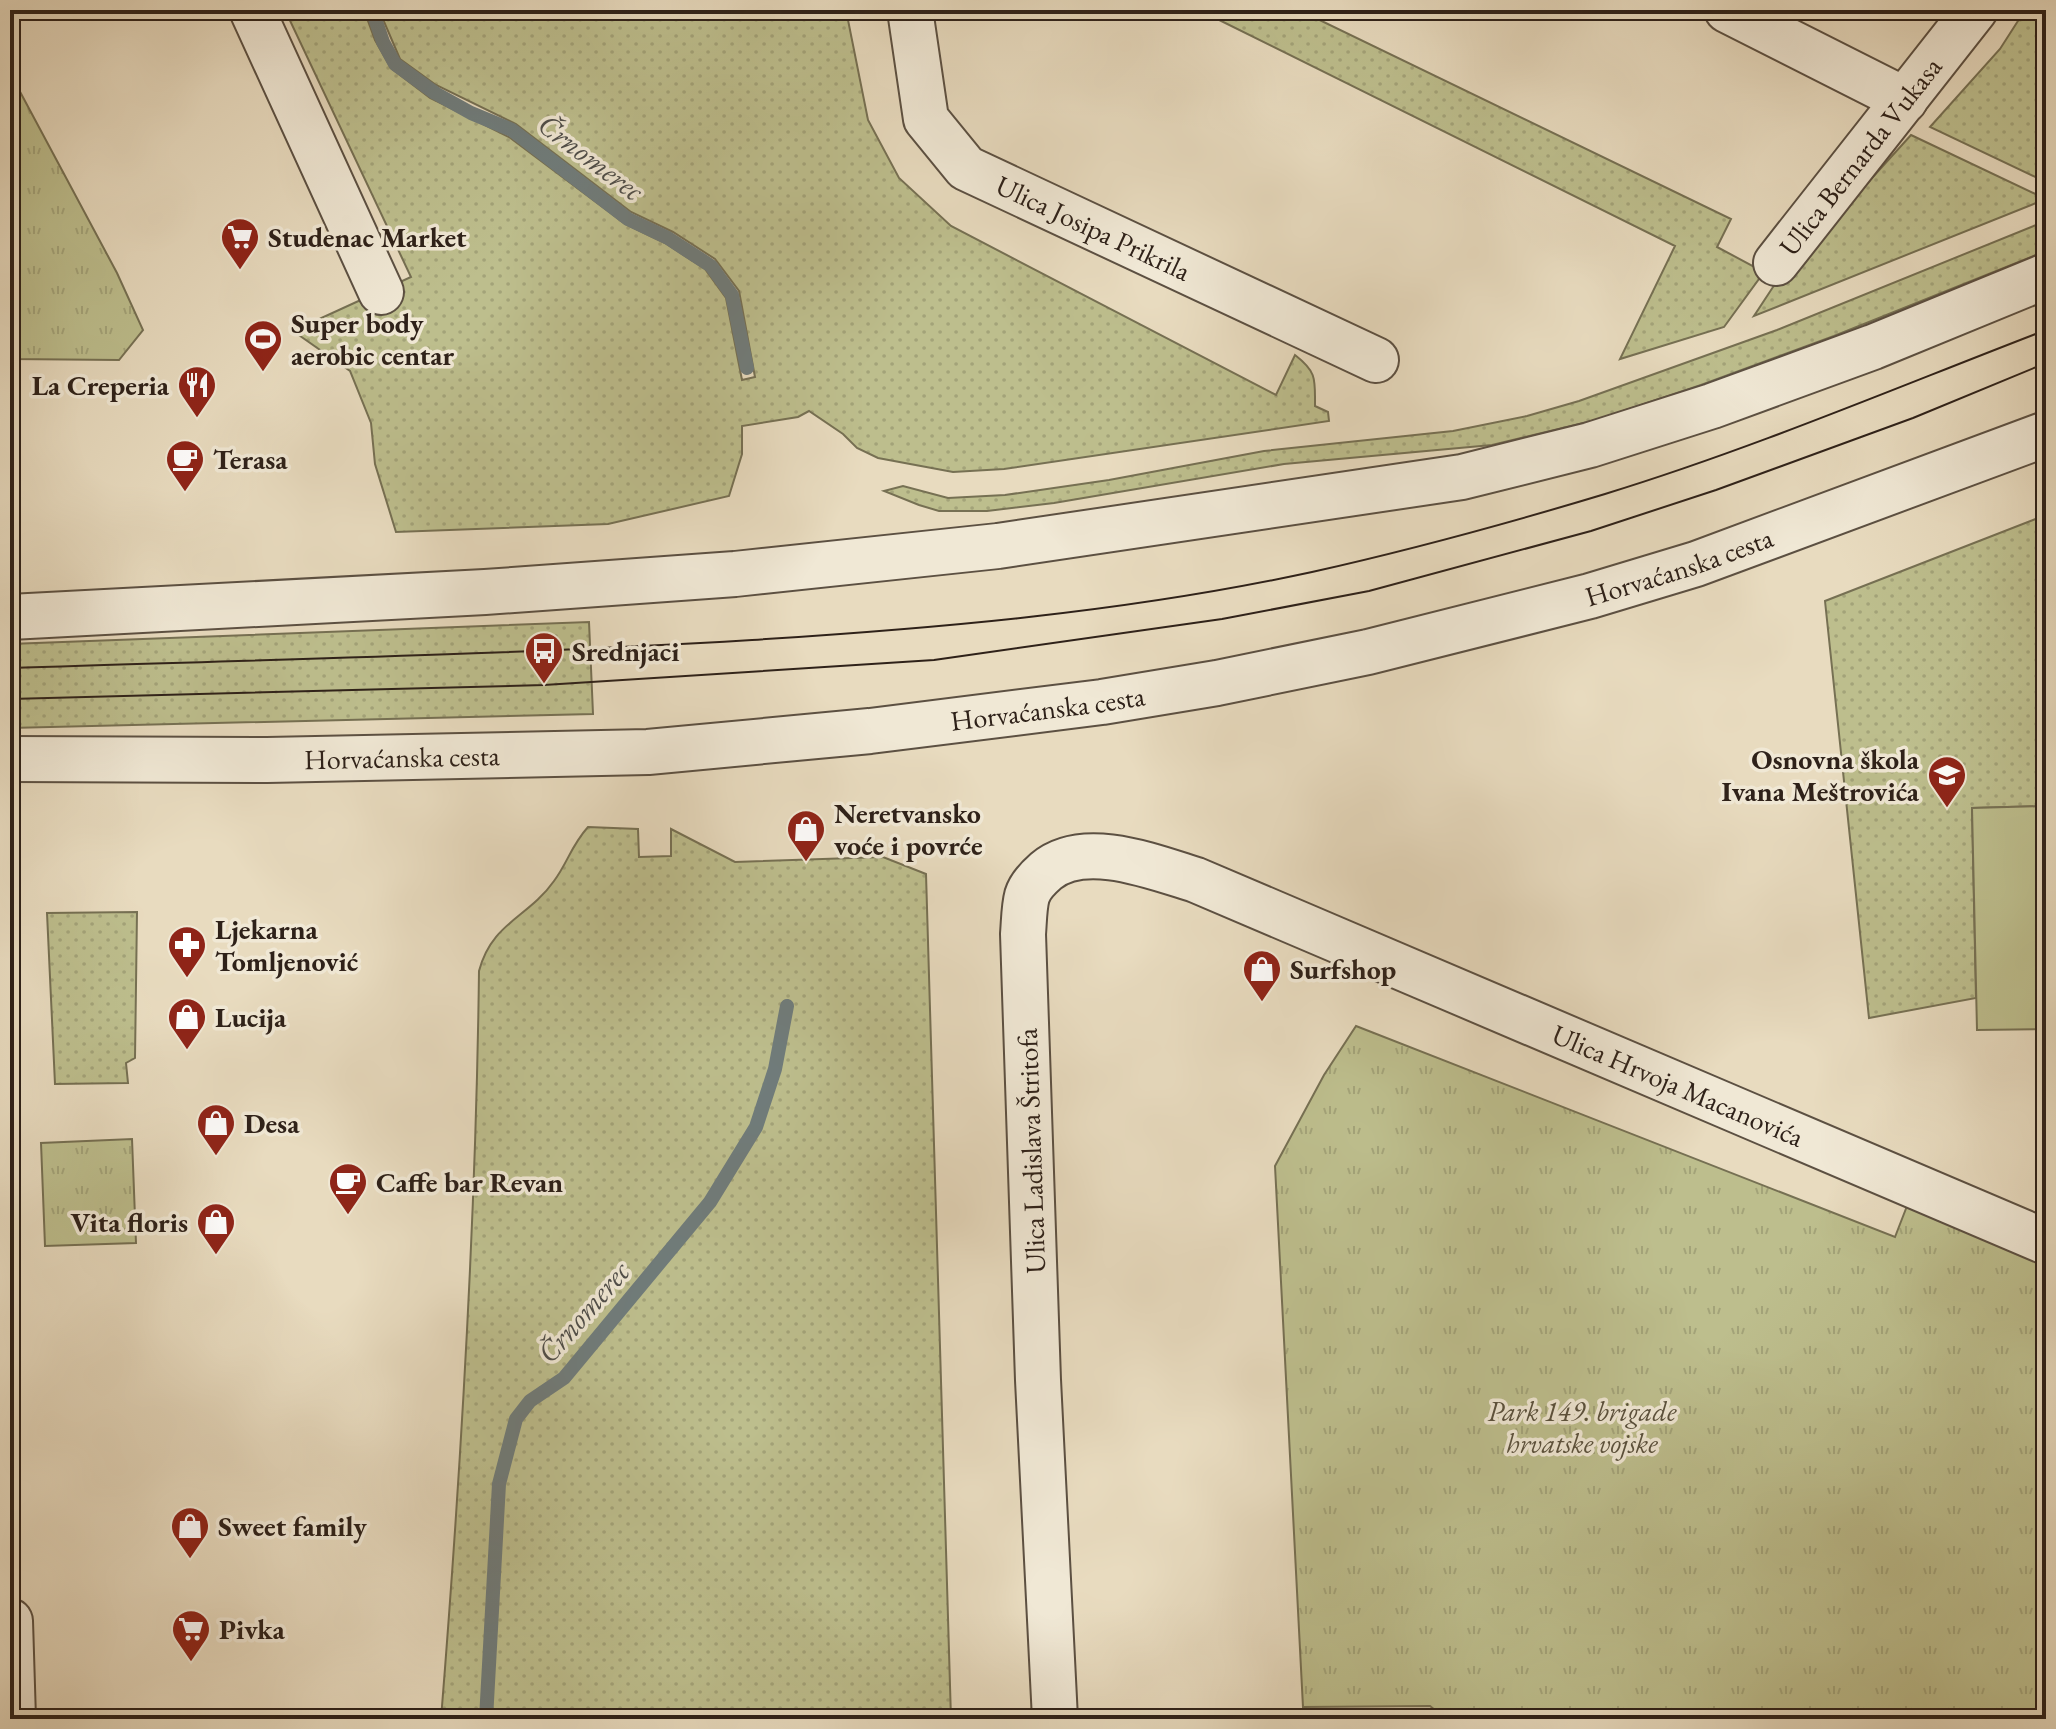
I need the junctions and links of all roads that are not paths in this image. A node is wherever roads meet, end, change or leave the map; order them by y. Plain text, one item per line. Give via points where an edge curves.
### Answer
1 (252, 10) edge
2 (910, 10) edge
3 (1727, 10) edge
4 (1975, 10) edge
5 (1905, 100) junction
6 (1776, 263) dead end
7 (2046, 276) edge
8 (381, 292) dead end
9 (1376, 360) dead end
10 (2046, 434) edge
11 (10, 617) edge
12 (10, 759) edge
13 (1310, 928) joint
14 (2046, 1242) edge
15 (10, 1621) edge
16 (13, 1719) edge
17 (1055, 1719) edge

1 - 8 street
2 - 9 street, Ulica Josipa Prikrila via 926,119 966,168
3 - 5 street
4 - 5 street, Ulica Bernarda Vukasa
5 - 6 street, Ulica Bernarda Vukasa
7 - 11 street via 1712,406 1590,445 1462,477 998,546 735,574
10 - 12 street, Horvaćanska cesta via 1696,564 1603,593 1368,652 1102,702 648,752
13 - 14 street, Ulica Hrvoja Macanovića
13 - 17 street, Ulica Ladislava Štritofa via 1196,880 1134,861 1086,856 1055,864 1036,879 1027,895 1023,934 1037,1348
15 - 16 street

